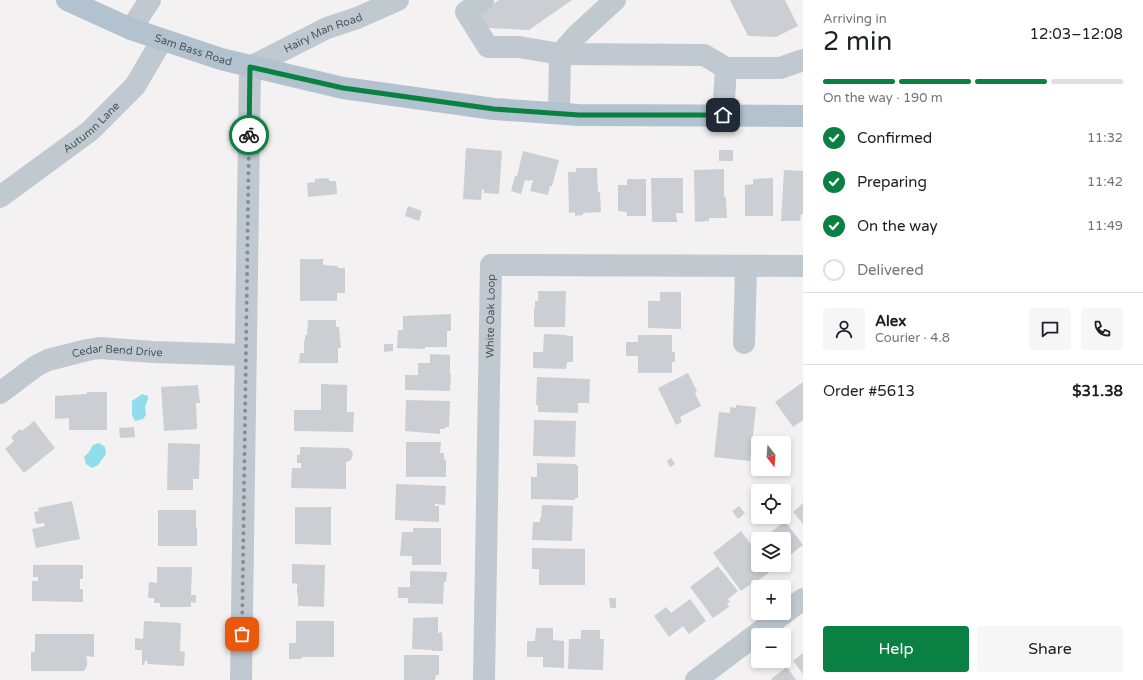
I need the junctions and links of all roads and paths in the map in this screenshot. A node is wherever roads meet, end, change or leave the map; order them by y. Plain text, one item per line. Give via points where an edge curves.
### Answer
1 (67, 0) edge
2 (150, 0) edge
3 (398, 0) edge
4 (483, 0) edge
5 (615, 0) edge
6 (131, 29) junction
7 (162, 40) junction
8 (560, 54) junction
9 (803, 60) edge
10 (250, 67) junction
11 (726, 68) junction
12 (559, 113) junction
13 (723, 115) junction
14 (803, 116) edge
15 (0, 196) edge
16 (803, 266) edge
17 (746, 267) junction
18 (744, 344) dead end
19 (246, 355) junction
20 (0, 393) edge
21 (803, 599) edge
22 (241, 680) edge
23 (484, 680) edge
24 (696, 680) edge

1 - 6 main road, Sam Bass Road
2 - 6 street
3 - 10 street, Hairy Man Road via 327,28
4 - 8 street via 466,12 488,47 519,47
5 - 8 street
6 - 7 main road, Sam Bass Road
7 - 10 main road, Sam Bass Road
7 - 15 street, Autumn Lane via 135,86 90,131
8 - 11 street via 704,55
8 - 12 street
9 - 11 street via 780,68
10 - 12 main road, Sam Bass Road via 343,88 494,109
10 - 19 street
11 - 13 street
12 - 13 main road, Sam Bass Road
13 - 14 main road, Sam Bass Road
16 - 17 street, White Oak Loop
17 - 18 street
17 - 23 street, White Oak Loop via 490,265
19 - 20 street, Cedar Bend Drive via 100,348 87,350 48,360
19 - 22 street
21 - 24 street

